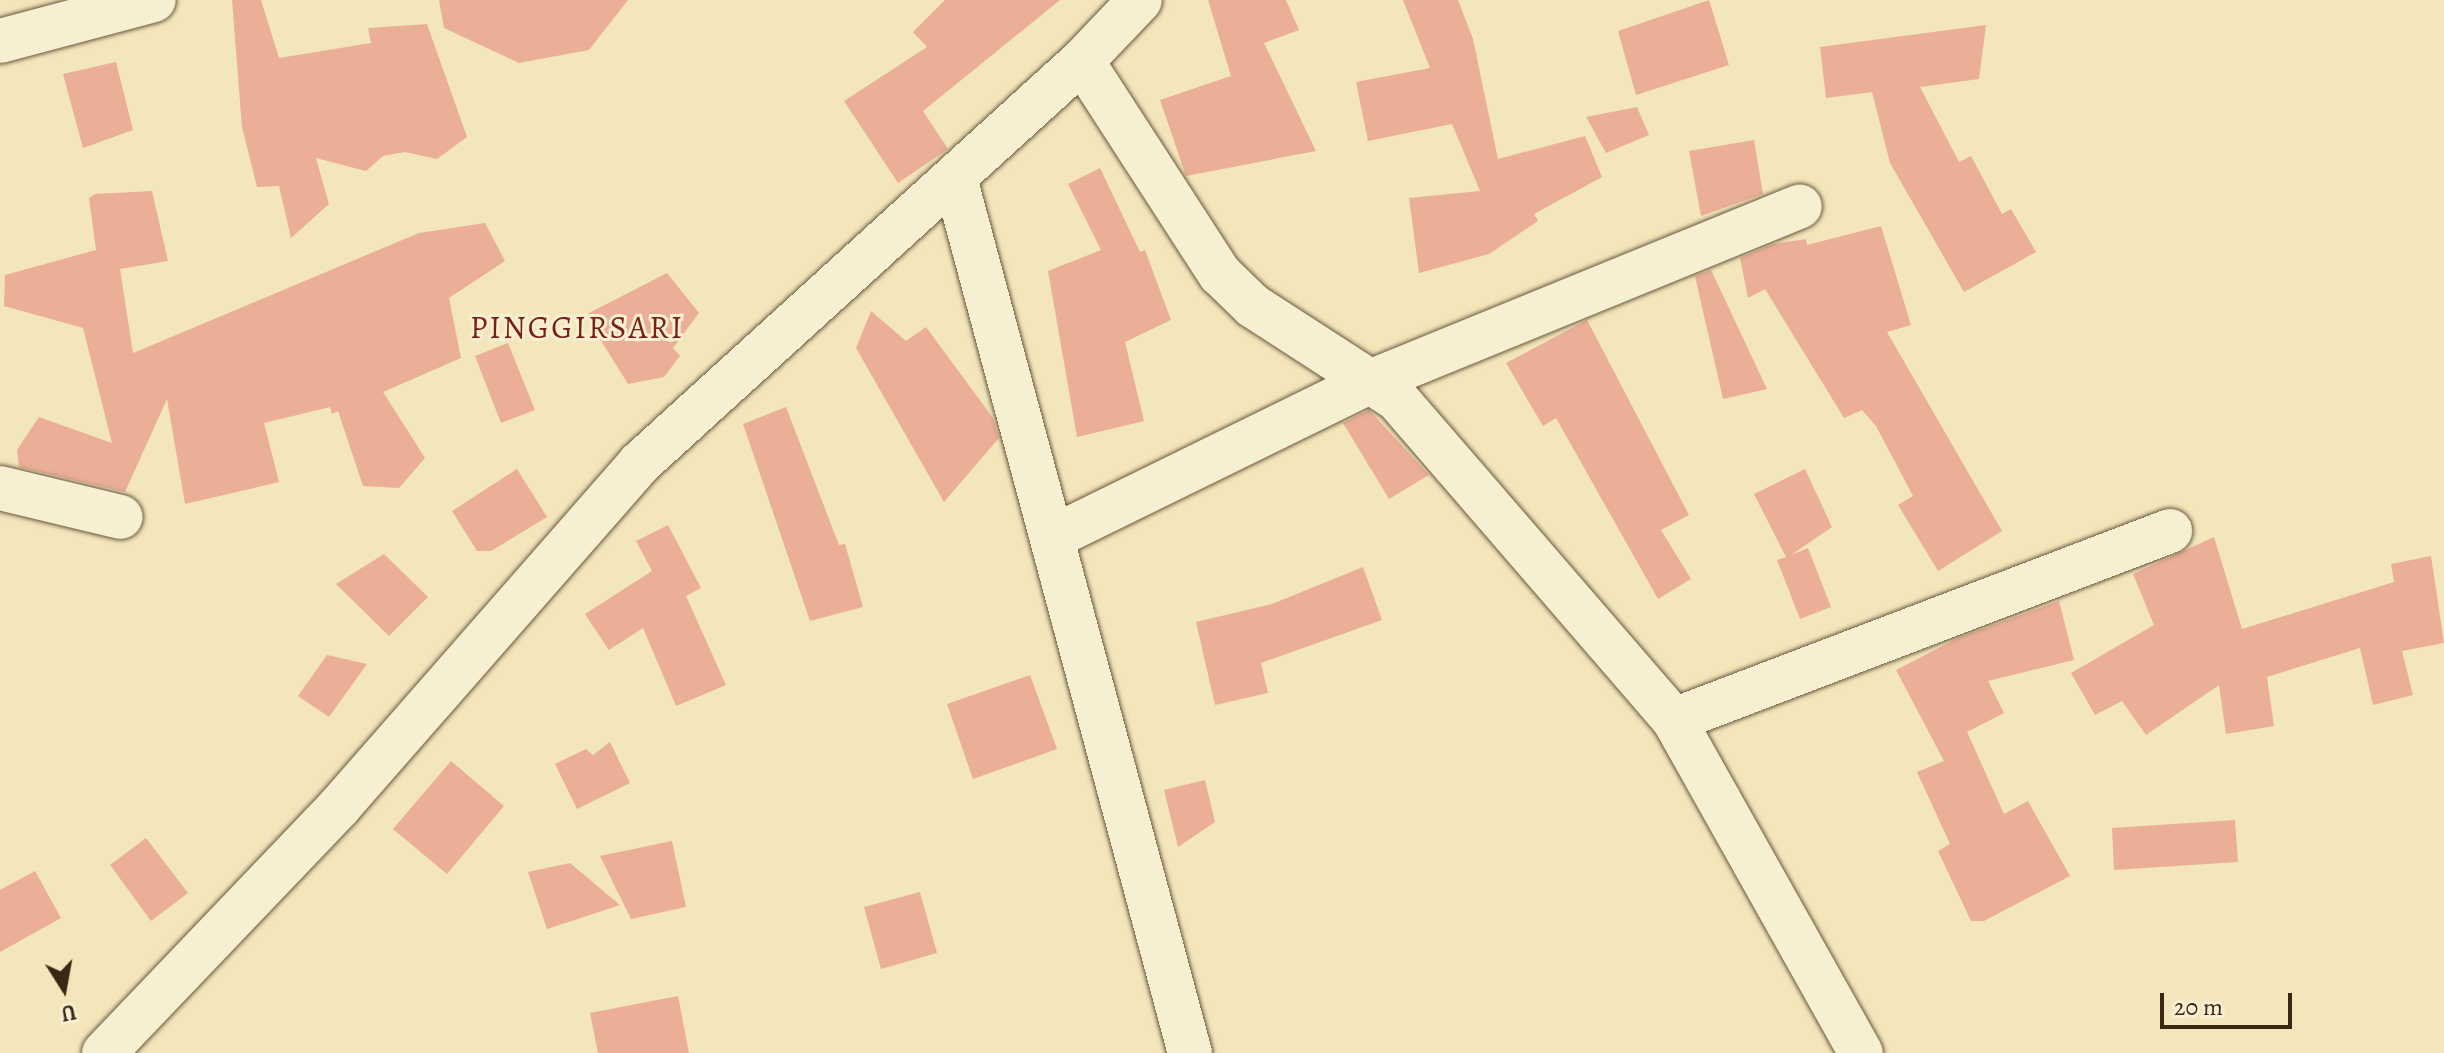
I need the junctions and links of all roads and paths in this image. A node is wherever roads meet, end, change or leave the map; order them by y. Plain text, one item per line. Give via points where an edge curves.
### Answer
1 (154, 0) edge
2 (1140, 0) edge
3 (0, 41) edge
4 (1082, 61) junction
5 (955, 178) junction
6 (1800, 206) dead end
7 (1372, 381) junction
8 (0, 488) edge
9 (121, 517) dead end
10 (2170, 531) dead end
11 (1055, 536) junction
12 (1674, 720) junction
13 (104, 1053) edge
14 (1190, 1053) edge
15 (1861, 1053) edge

1 - 3 street
2 - 4 street
4 - 5 street
4 - 7 street via 1220,274 1253,306
5 - 11 street
5 - 13 street via 640,463 339,807
6 - 7 street
7 - 11 street
7 - 12 street via 1397,399
8 - 9 street
10 - 12 street
11 - 14 street
12 - 15 street

